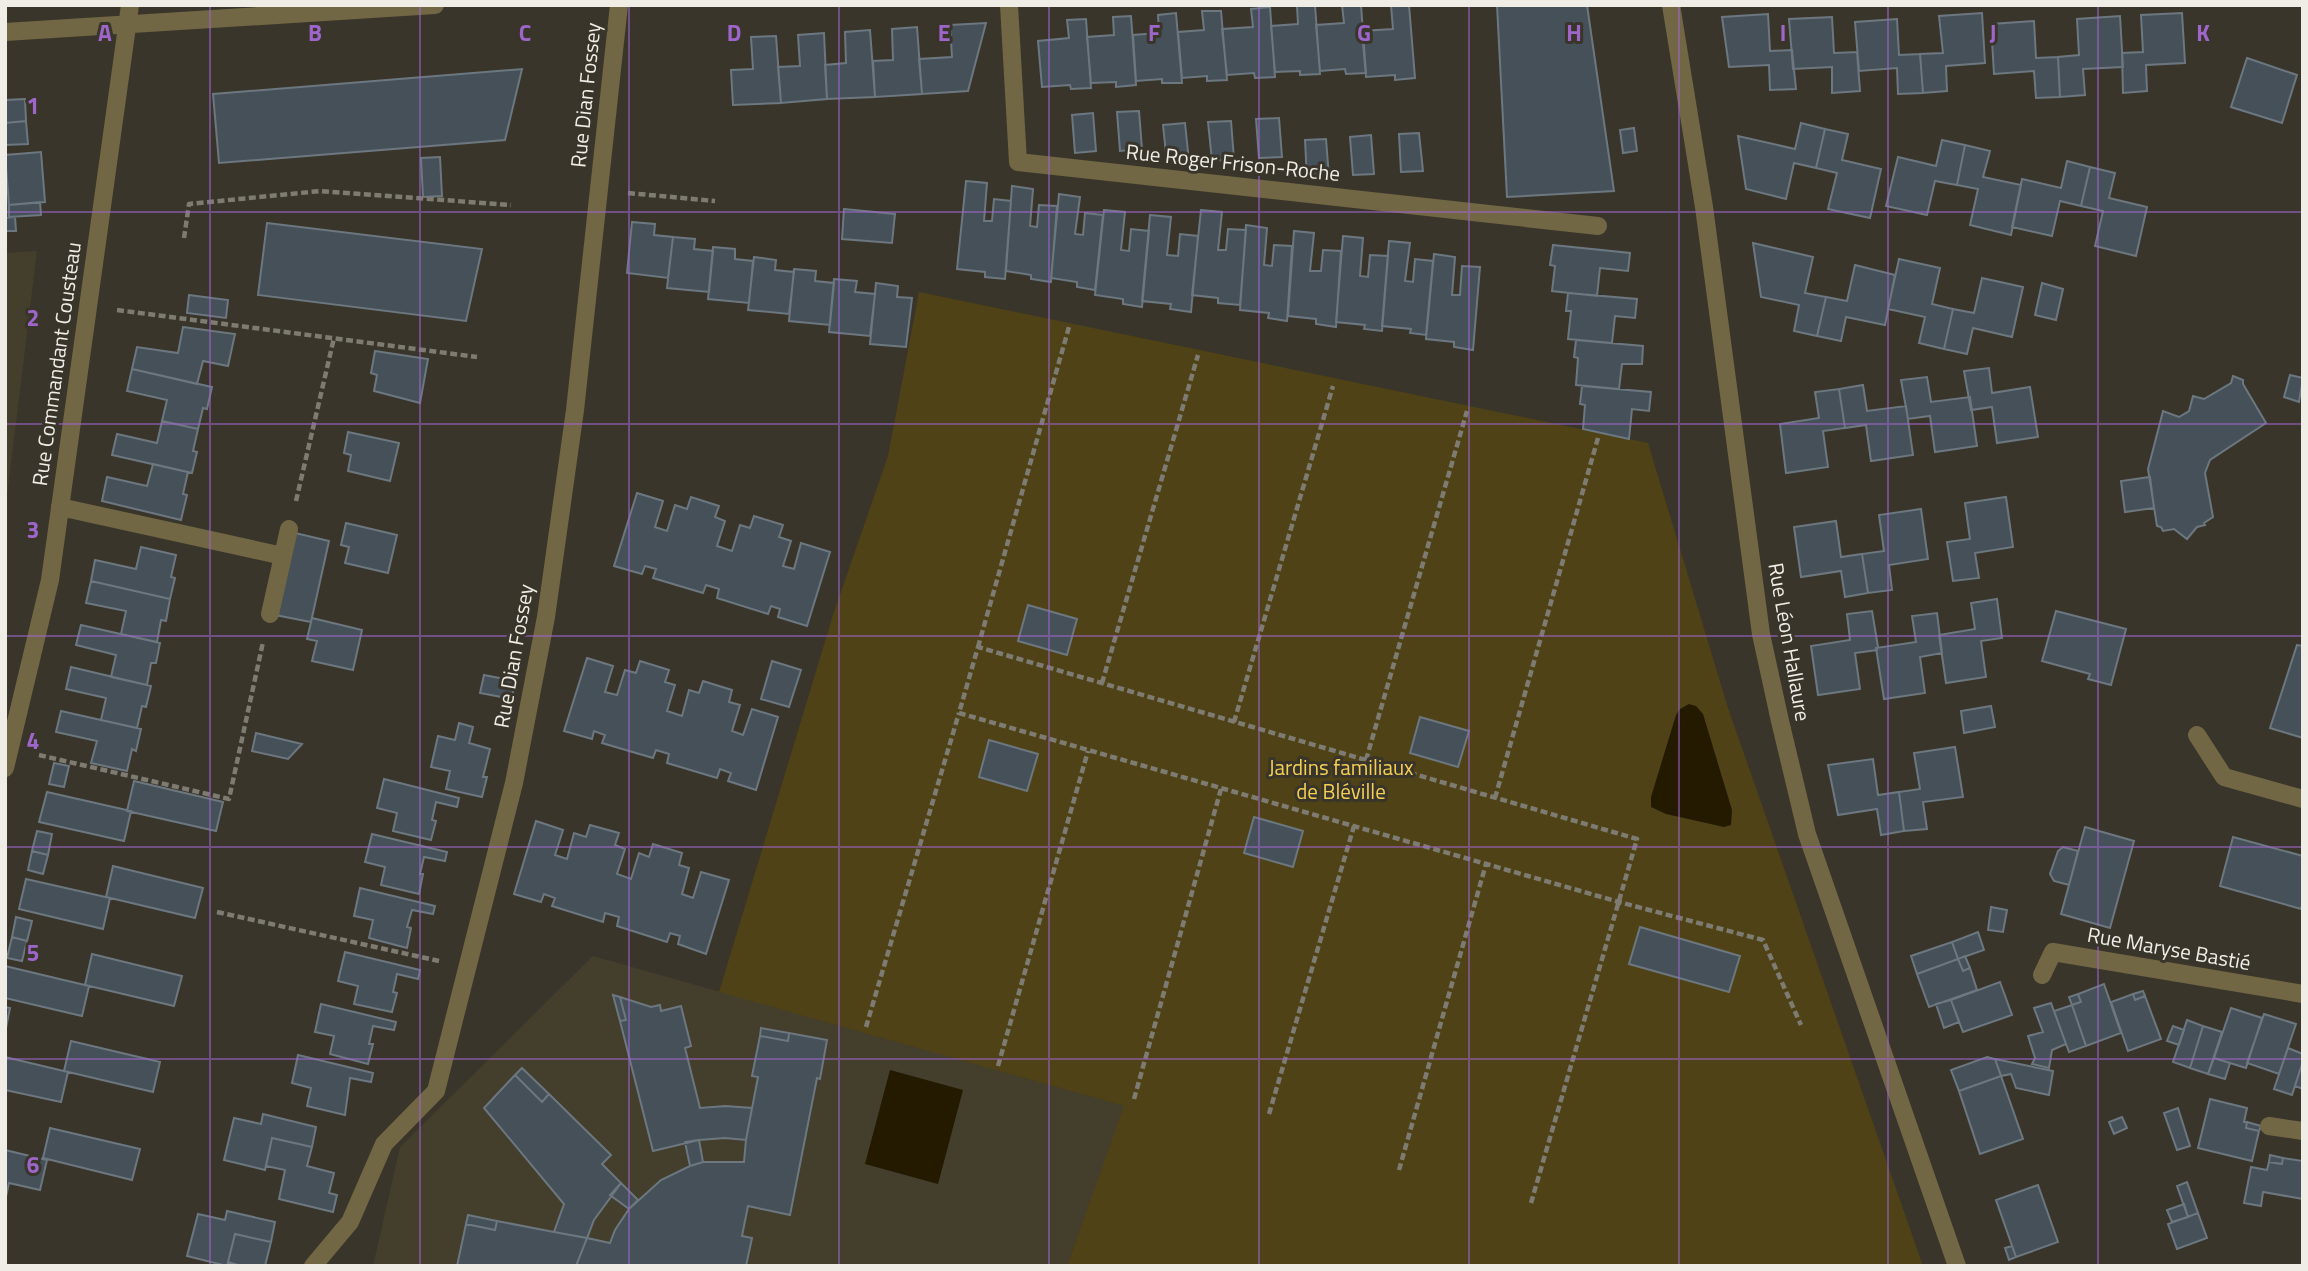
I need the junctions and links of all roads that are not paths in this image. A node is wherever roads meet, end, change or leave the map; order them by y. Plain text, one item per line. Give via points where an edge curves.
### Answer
1 (130, 5) edge
2 (435, 5) edge
3 (619, 5) edge
4 (1009, 5) edge
5 (1671, 5) edge
6 (128, 24) junction
7 (5, 32) edge
8 (1598, 226) dead end
9 (60, 507) junction
10 (289, 528) road end
11 (283, 556) junction
12 (270, 614) road end
13 (2197, 734) dead end
14 (5, 768) edge
15 (2303, 799) edge
16 (2042, 975) dead end
17 (2303, 995) edge
18 (2269, 1126) dead end
19 (2303, 1131) edge
20 (313, 1266) edge
21 (1956, 1266) edge

1 - 6 street, Rue Commandant Cousteau
2 - 6 street
3 - 20 street, Rue Dian Fossey via 575,410 546,617 514,783 436,1091 384,1144 350,1222
4 - 8 street, Rue Roger Frison-Roche via 1018,162
5 - 21 street, Rue Léon Hallaure via 1704,207 1761,634 1777,708 1807,834
6 - 7 street
6 - 9 street, Rue Commandant Cousteau
9 - 11 street
9 - 14 street, Rue Commandant Cousteau via 50,580
10 - 11 street
11 - 12 street
13 - 15 street via 2224,776
16 - 17 street, Rue Maryse Bastié via 2053,953
18 - 19 street

